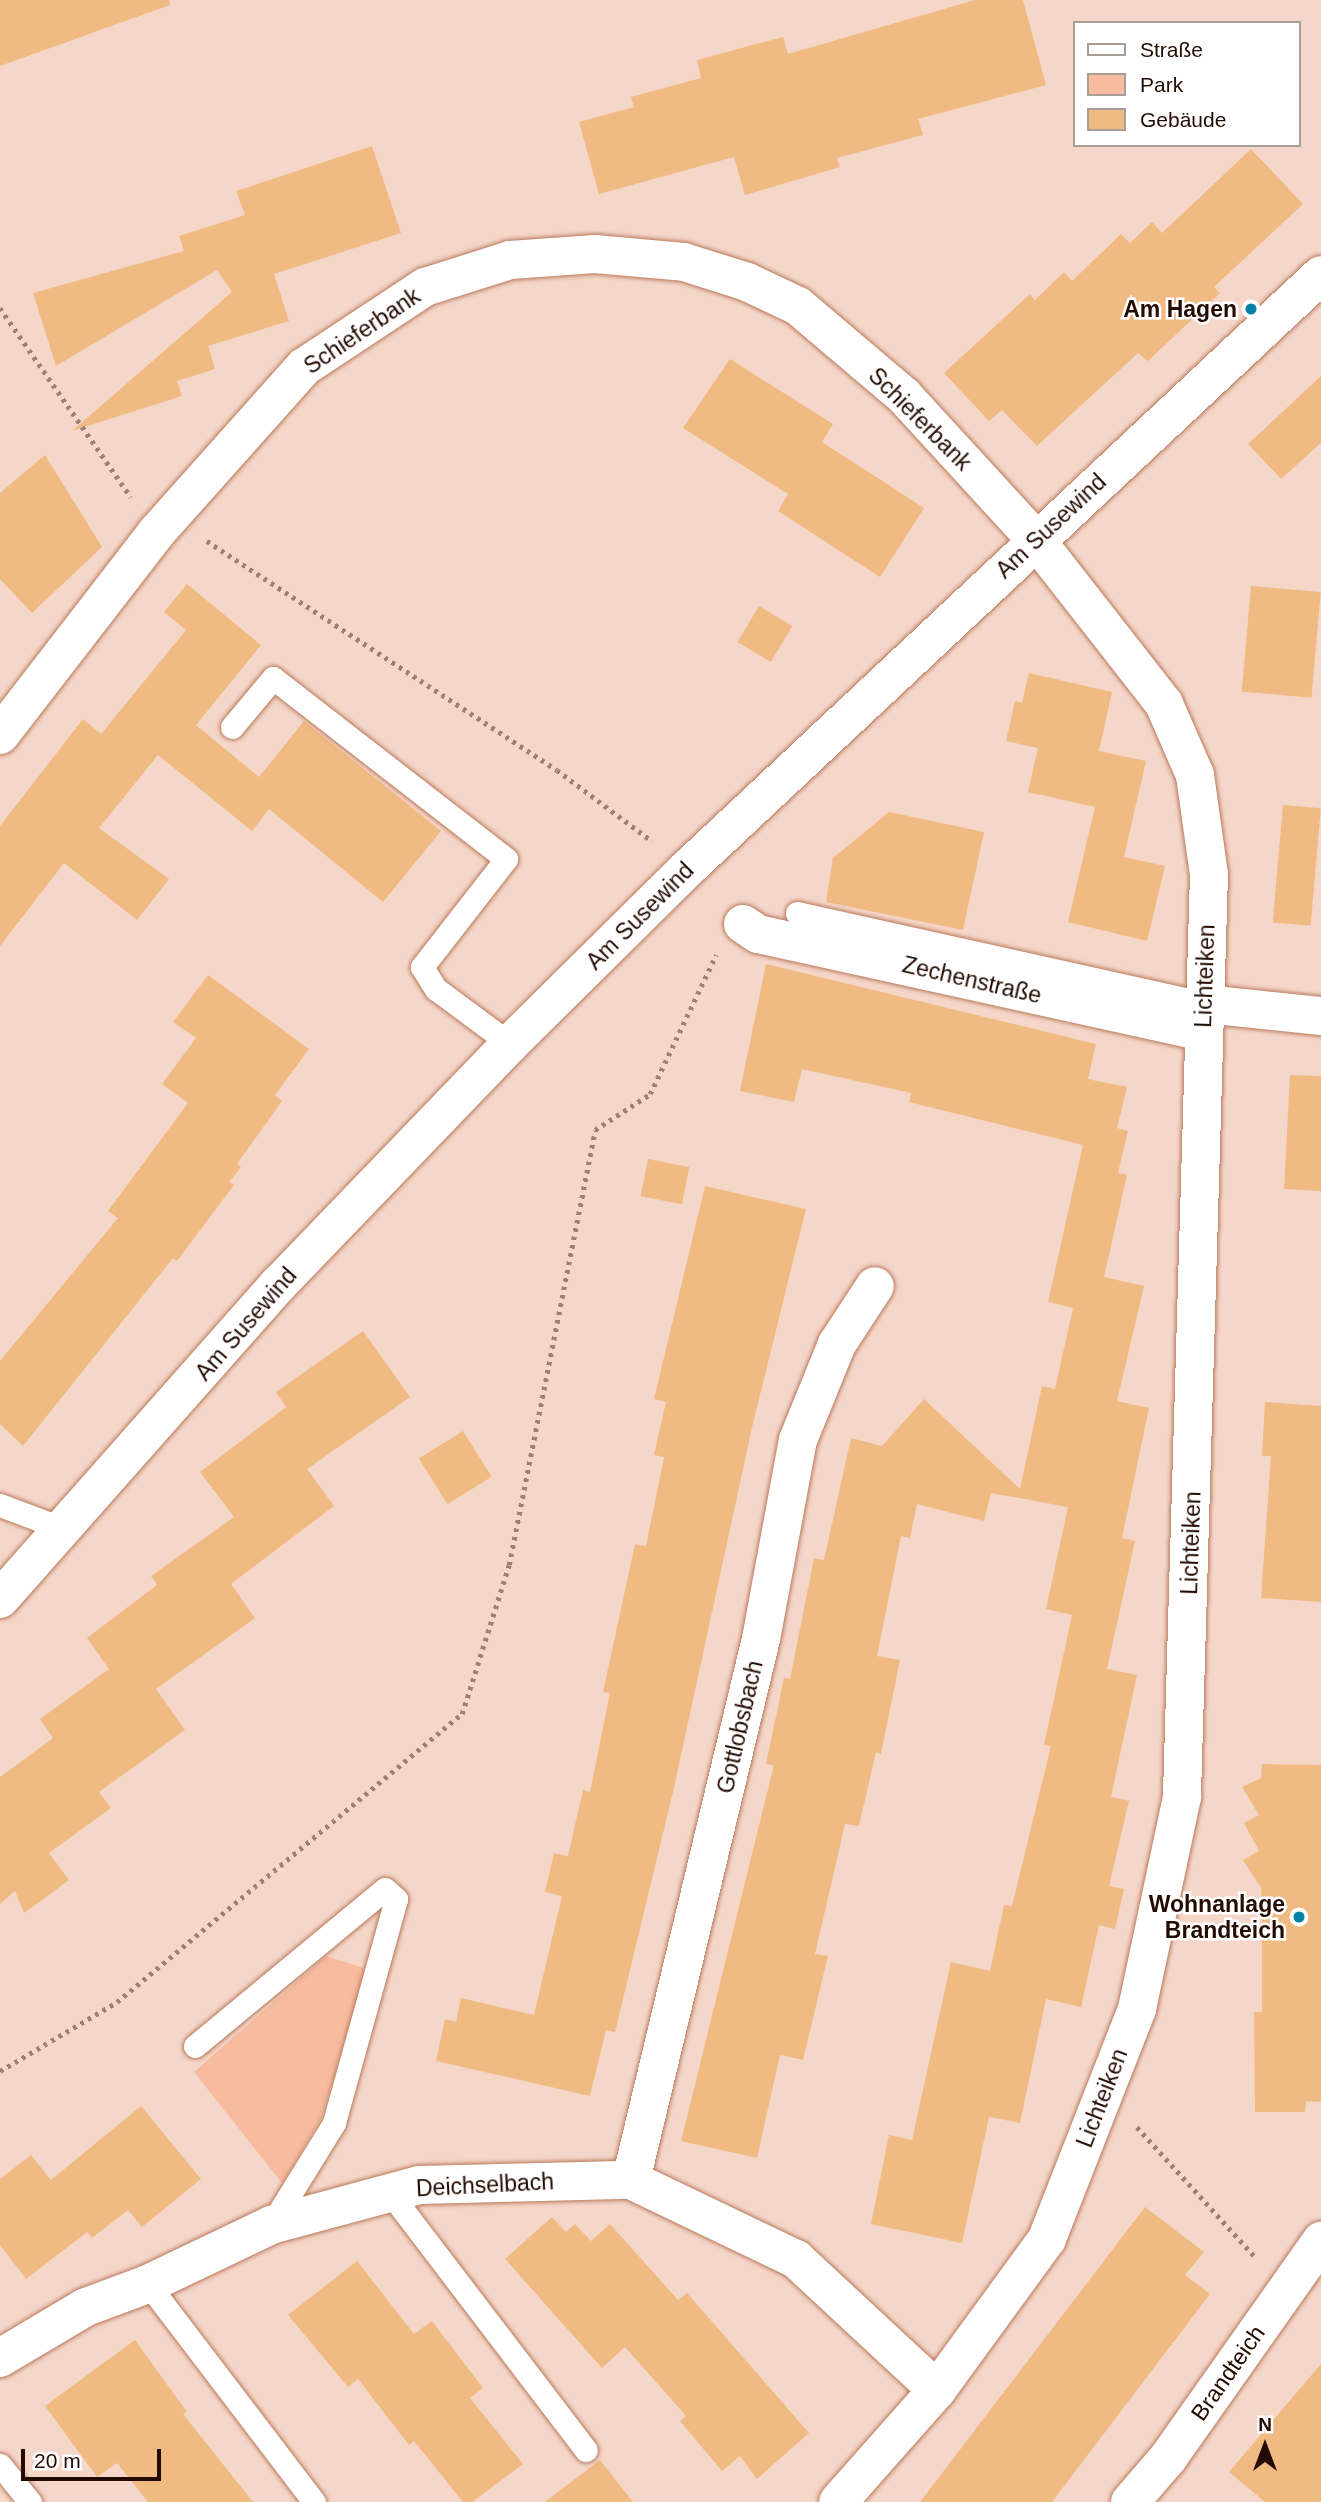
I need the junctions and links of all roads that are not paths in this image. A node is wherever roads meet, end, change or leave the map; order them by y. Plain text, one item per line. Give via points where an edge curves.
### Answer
1 (1321, 275) edge
2 (1036, 540) junction
3 (232, 727) dead end
4 (0, 735) edge
5 (797, 913) dead end
6 (743, 924) road end
7 (1321, 1016) edge
8 (1205, 1018) junction
9 (510, 1044) junction
10 (875, 1286) dead end
11 (0, 1506) edge
12 (66, 1530) junction
13 (0, 1599) edge
14 (195, 2046) dead end
15 (631, 2180) junction
16 (390, 2193) junction
17 (271, 2225) junction
18 (1321, 2241) edge
19 (148, 2284) junction
20 (0, 2358) edge
21 (937, 2390) junction
22 (586, 2450) dead end
23 (0, 2465) edge
24 (30, 2502) edge
25 (314, 2502) edge
26 (838, 2502) edge
27 (1130, 2502) edge

1 - 2 street, Am Susewind
2 - 4 street, Schieferbank via 904,396 798,306 747,282 684,262 595,254 510,260 425,287 304,367 162,527
2 - 8 street, Lichteiken via 1164,704 1195,775 1209,873
2 - 9 street, Am Susewind via 688,868
3 - 9 lane via 273,678 506,859 422,967 436,989
5 - 8 lane
6 - 8 street, Zechenstraße via 758,934
7 - 8 street, Zechenstraße
8 - 21 street, Lichteiken via 1182,1797 1137,2009 1047,2239
9 - 12 street, Am Susewind via 279,1284
10 - 15 street, Gottlobsbach via 838,1344 798,1440 761,1639
11 - 12 lane
12 - 13 street, Am Susewind
14 - 17 lane via 385,1889 396,1899 334,2123
15 - 16 street, Deichselbach via 419,2185
15 - 21 street, Deichselbach via 796,2259
16 - 17 street, Deichselbach
16 - 22 lane
17 - 19 street, Deichselbach
18 - 27 street, Brandteich via 1168,2458
19 - 20 street, Deichselbach via 86,2307
19 - 25 lane
21 - 26 street, Lichteiken
23 - 24 lane

